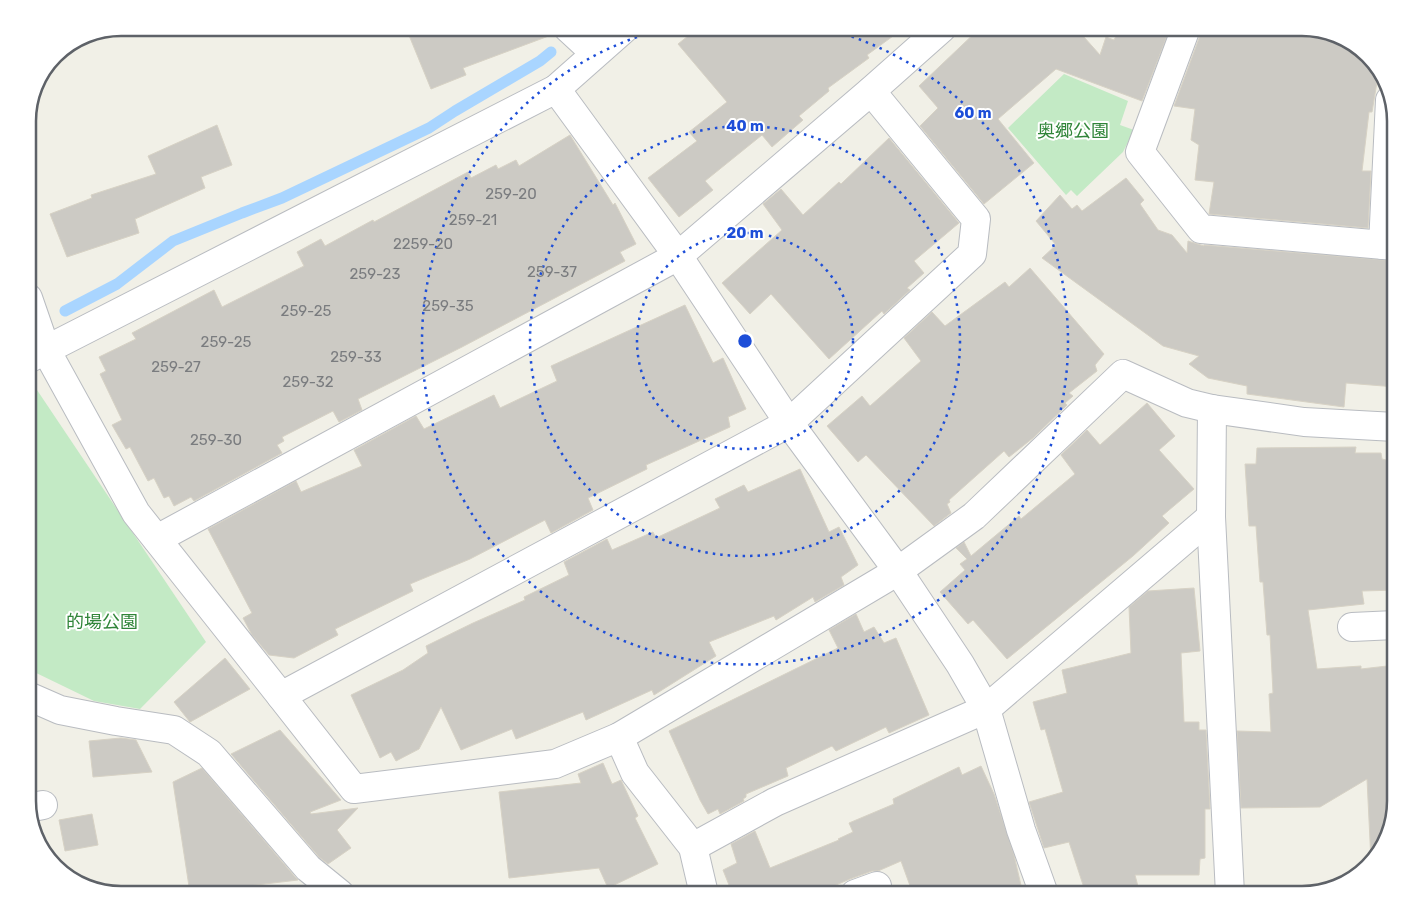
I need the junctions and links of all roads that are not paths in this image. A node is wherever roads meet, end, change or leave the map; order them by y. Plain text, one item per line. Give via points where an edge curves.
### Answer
1 (577, 36) edge
2 (615, 36) edge
3 (933, 36) edge
4 (1183, 36) edge
5 (595, 53) junction
6 (556, 89) junction
7 (871, 91) junction
8 (1387, 245) edge
9 (678, 256) junction
10 (37, 354) edge
11 (1212, 409) junction
12 (789, 423) junction
13 (1387, 427) edge
14 (1211, 518) junction
15 (157, 539) junction
16 (898, 571) junction
17 (1387, 625) edge
18 (1352, 627) dead end
19 (281, 696) junction
20 (36, 700) edge
21 (986, 709) junction
22 (619, 737) junction
23 (693, 847) junction
24 (330, 886) edge
25 (702, 886) edge
26 (1041, 886) edge
27 (1230, 886) edge

1 - 5 street
2 - 5 street
3 - 7 street
4 - 8 street via 1140,152 1201,229
5 - 6 street
6 - 9 street
6 - 10 street
7 - 9 street
7 - 12 street via 976,219 972,254
9 - 12 street
9 - 15 street
10 - 15 street via 136,513
11 - 13 street via 1304,422
11 - 14 street
11 - 16 street via 1187,402 1123,374 974,516
12 - 16 street
12 - 19 street
14 - 21 street
14 - 27 street
15 - 19 street
16 - 21 street
16 - 22 street
17 - 18 street
19 - 22 street via 354,789 555,764
20 - 24 street via 60,710 174,730 209,754 308,868
21 - 23 street via 776,802
21 - 26 street via 1021,830
22 - 23 street via 635,773
23 - 25 street

